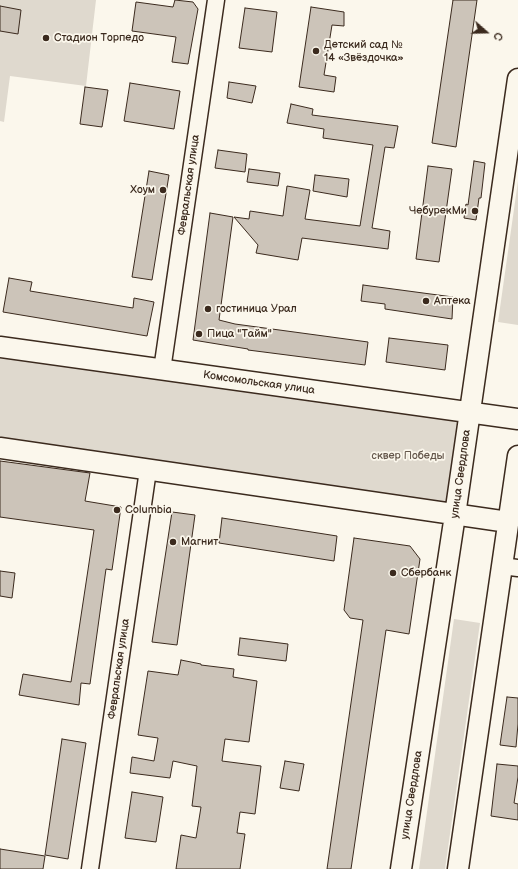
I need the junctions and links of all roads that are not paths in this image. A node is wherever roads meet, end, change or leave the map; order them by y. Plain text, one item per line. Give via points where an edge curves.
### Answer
1 (216, 0) edge
2 (518, 80) edge
3 (0, 347) edge
4 (162, 370) junction
5 (470, 412) junction
6 (518, 419) edge
7 (0, 448) edge
8 (518, 456) edge
9 (148, 470) junction
10 (455, 515) junction
11 (508, 522) junction
12 (510, 567) edge
13 (90, 869) edge
14 (401, 869) edge
15 (458, 869) edge

1 - 4 street, Февральская улица
2 - 5 main road, улица Свердлова
3 - 4 main road, Комсомольская улица
4 - 5 main road, Комсомольская улица
5 - 6 main road, Комсомольская улица
5 - 10 main road, улица Свердлова
7 - 9 main road
8 - 11 main road
9 - 10 main road
9 - 13 street, Февральская улица
10 - 11 main road
10 - 14 main road, улица Свердлова
11 - 12 main road
12 - 15 main road

